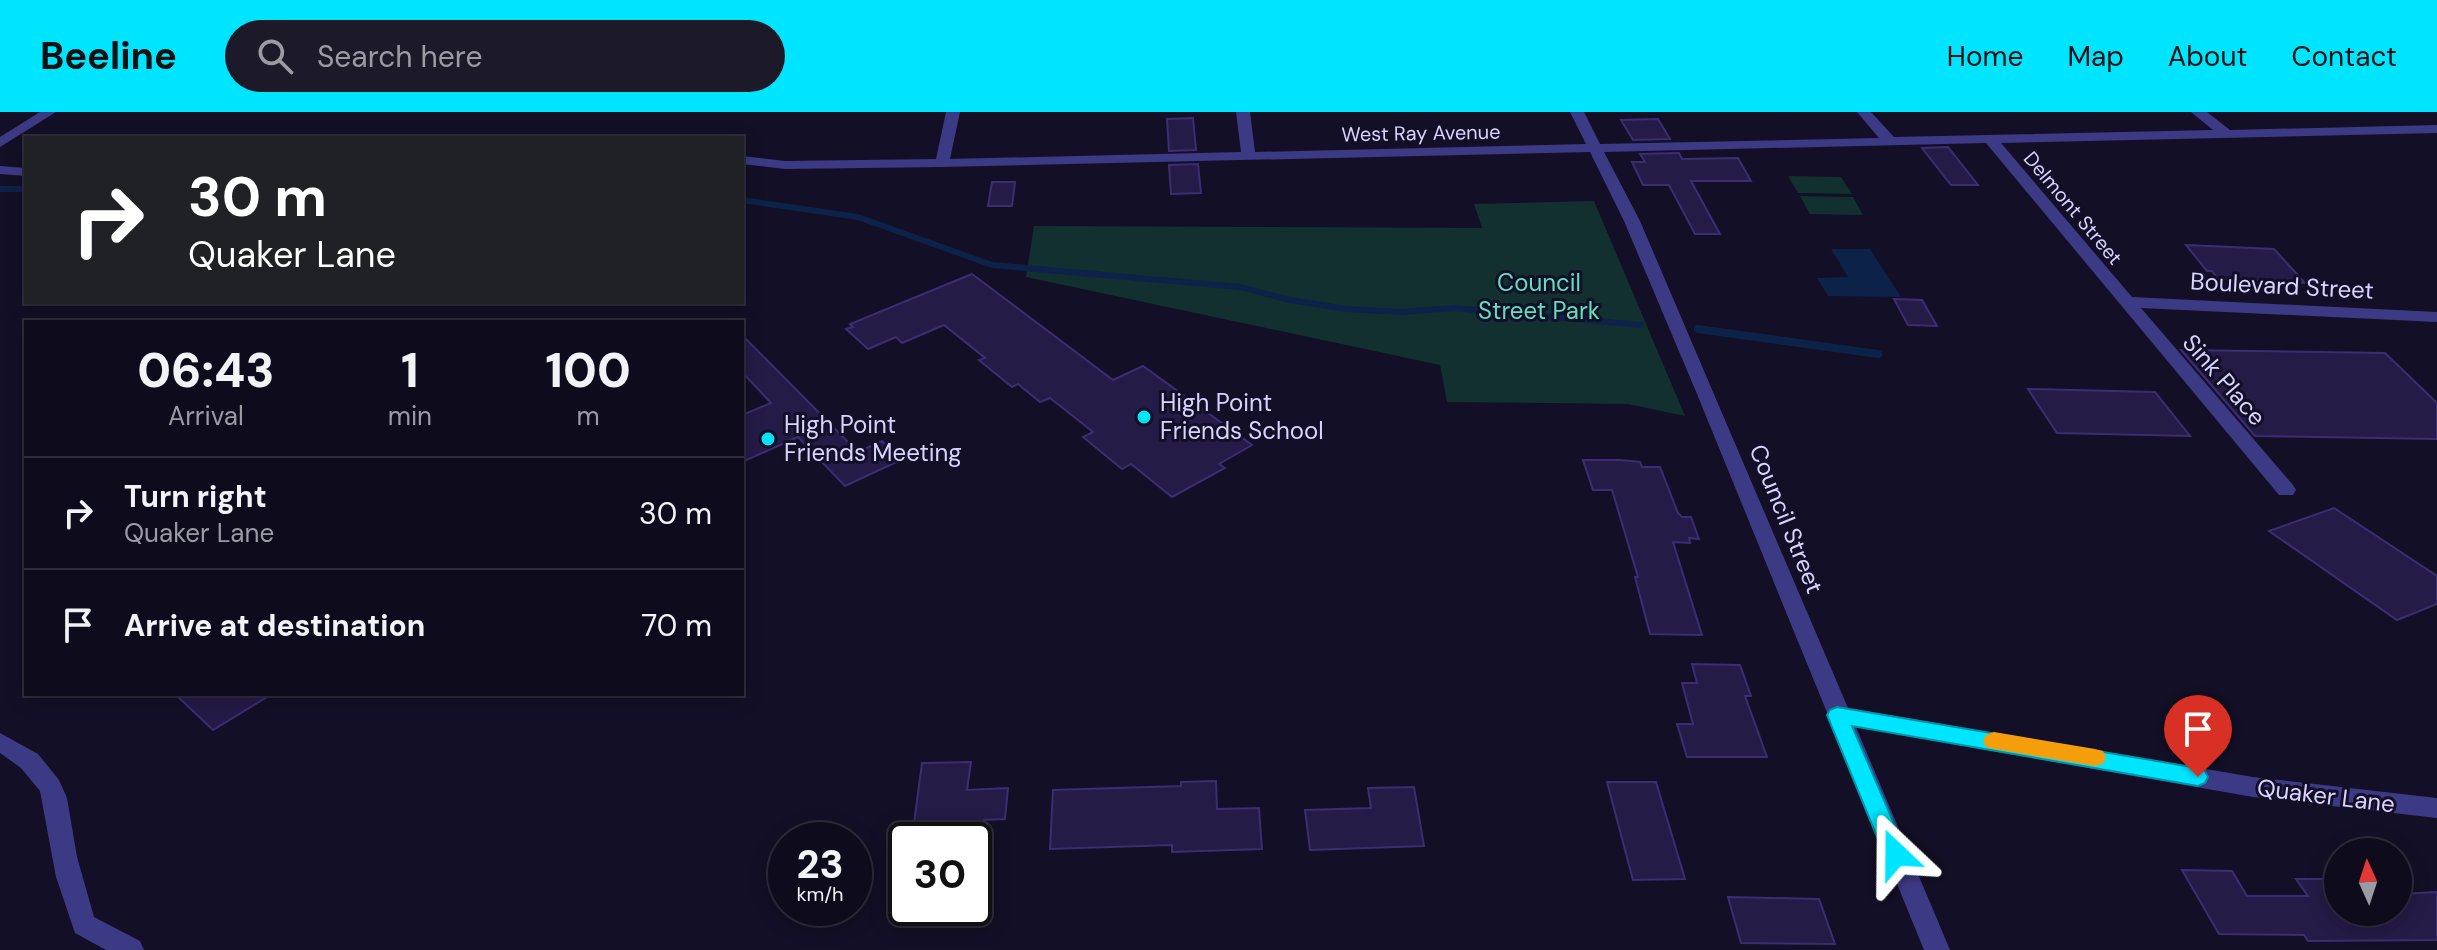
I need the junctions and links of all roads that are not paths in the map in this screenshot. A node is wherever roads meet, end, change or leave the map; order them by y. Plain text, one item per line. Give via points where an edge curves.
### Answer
1 (49, 112) edge
2 (953, 112) edge
3 (1243, 112) edge
4 (1577, 112) edge
5 (1864, 112) edge
6 (2198, 112) edge
7 (2437, 129) edge
8 (2226, 133) junction
9 (1990, 139) junction
10 (1890, 141) junction
11 (0, 143) edge
12 (1595, 149) junction
13 (1249, 157) junction
14 (744, 160) edge
15 (942, 163) junction
16 (0, 170) edge
17 (24, 172) edge
18 (2125, 302) junction
19 (2437, 317) edge
20 (2286, 490) dead end
21 (1837, 715) junction
22 (0, 742) edge
23 (2437, 808) edge
24 (131, 950) edge
25 (1937, 950) edge

1 - 11 street
2 - 15 street
3 - 13 street
4 - 12 street, Council Street
5 - 10 street
6 - 8 street
7 - 8 street, West Ray Avenue
8 - 9 street, West Ray Avenue
9 - 10 street, West Ray Avenue
9 - 18 street, Delmont Street
10 - 12 street, West Ray Avenue
12 - 13 street, West Ray Avenue
12 - 21 street, Council Street via 1706,394
13 - 15 street, West Ray Avenue
14 - 15 street, West Ray Avenue via 785,165
16 - 17 street
18 - 19 street, Boulevard Street
18 - 20 street, Sink Place
21 - 23 street, Quaker Lane via 2253,787
21 - 25 street, Council Street
22 - 24 street via 46,777 58,807 72,895 84,925

